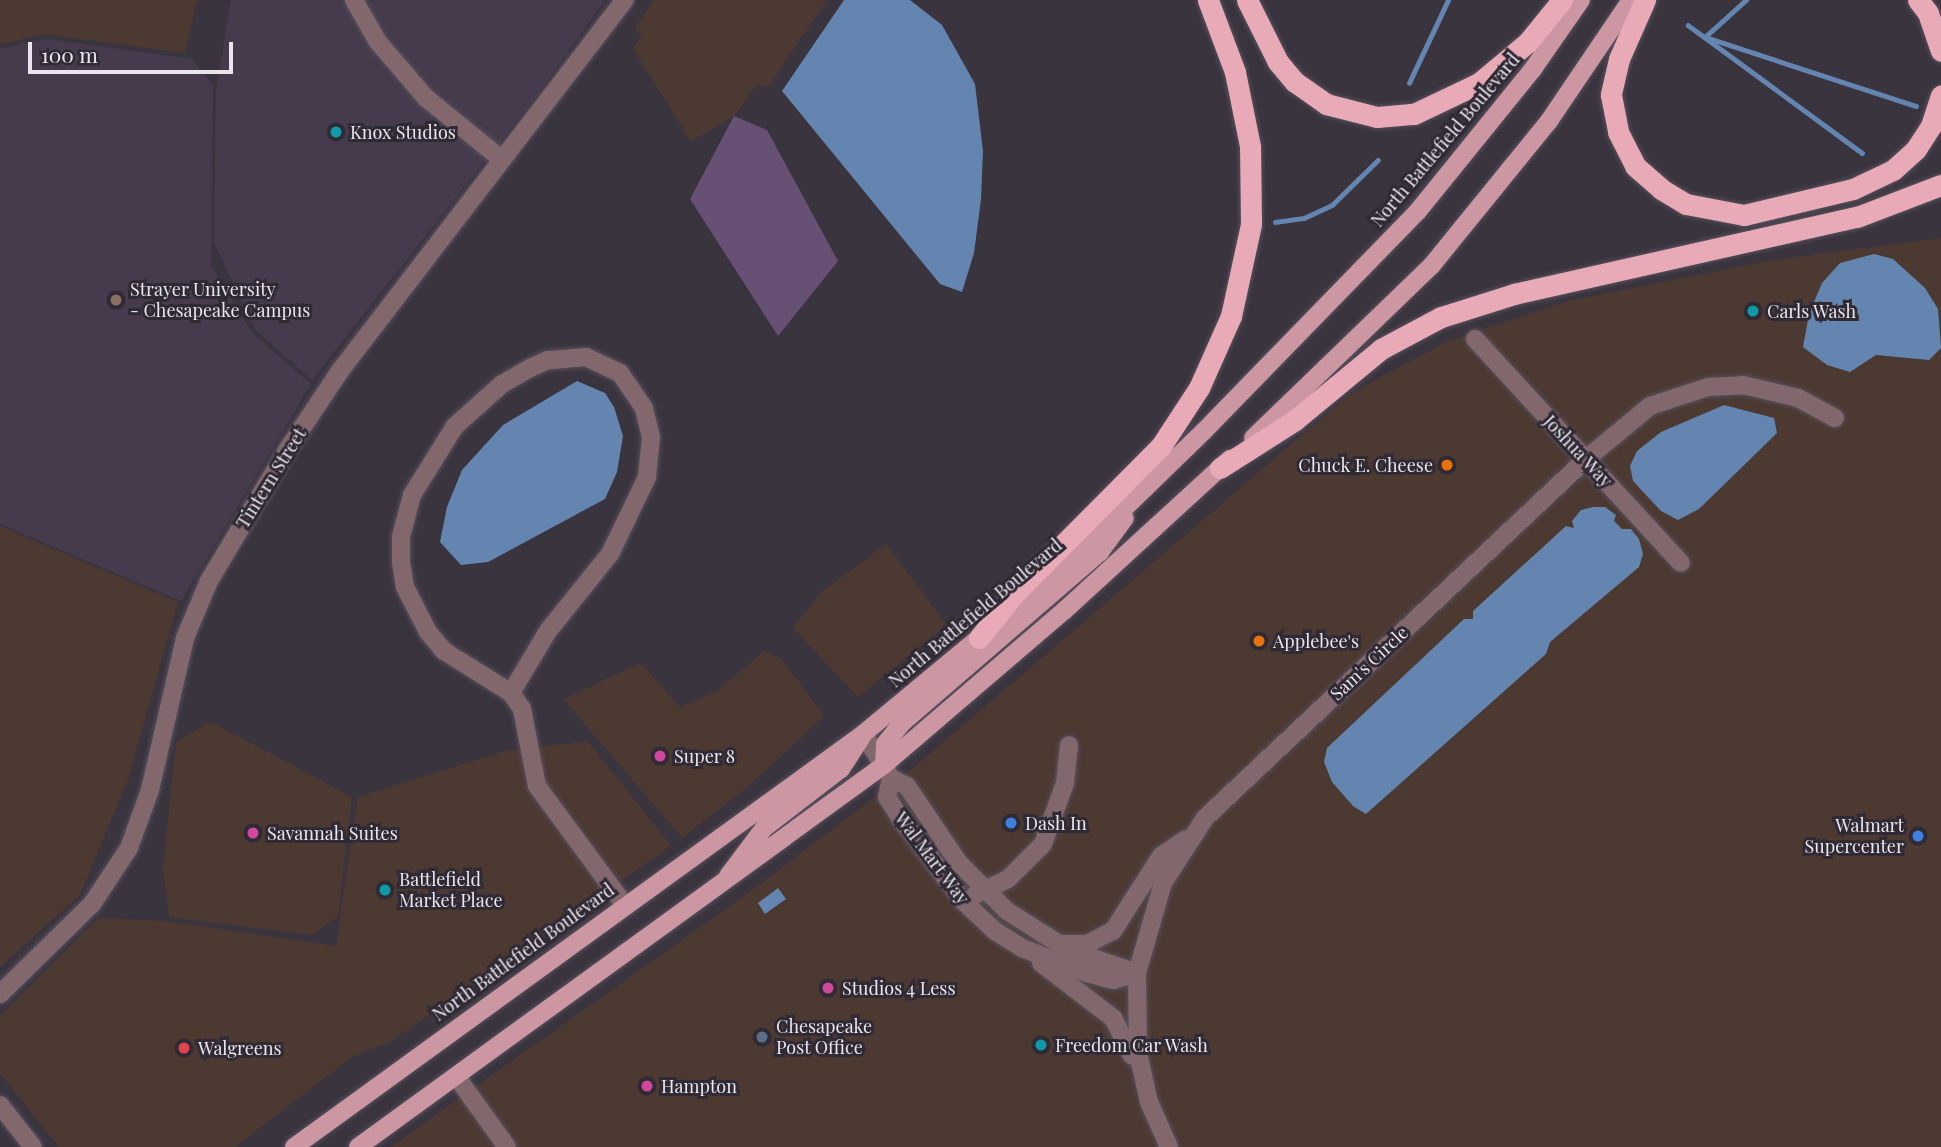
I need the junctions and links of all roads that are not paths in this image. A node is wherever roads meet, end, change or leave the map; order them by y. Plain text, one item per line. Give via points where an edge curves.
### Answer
1 (354, 0) edge
2 (625, 0) edge
3 (1208, 0) edge
4 (1247, 0) edge
5 (1562, 0) edge
6 (1581, 0) edge
7 (1632, 0) edge
8 (1645, 0) edge
9 (1917, 0) edge
10 (1941, 51) edge
11 (1941, 96) edge
12 (501, 159) junction
13 (1941, 185) edge
14 (1475, 339) dead end
15 (1835, 418) dead end
16 (1585, 460) junction
17 (1220, 468) junction
18 (1133, 502) junction
19 (1681, 563) dead end
20 (979, 638) junction
21 (511, 693) junction
22 (863, 734) junction
23 (1069, 745) dead end
24 (888, 772) junction
25 (1192, 835) junction
26 (719, 889) junction
27 (984, 890) junction
28 (962, 901) junction
29 (624, 904) junction
30 (1058, 944) junction
31 (1022, 948) junction
32 (1138, 973) junction
33 (0, 994) edge
34 (456, 1076) junction
35 (1144, 1085) junction
36 (0, 1105) edge
37 (33, 1147) edge
38 (293, 1147) edge
39 (358, 1147) edge
40 (507, 1147) edge
41 (1169, 1147) edge

1 - 12 street via 378,42 426,97
2 - 12 street, Tintern Street via 571,75
3 - 20 highway via 1235,72 1250,146 1251,224 1231,316 1210,368 1166,439 1131,480 1014,594
4 - 5 highway via 1278,62 1295,82 1326,104 1377,117 1422,111 1479,83 1528,42
6 - 18 main road, North Battlefield Boulevard via 1533,69 1418,211
7 - 17 main road via 1549,121 1432,265 1304,393
8 - 11 highway via 1619,59 1611,95 1618,132 1635,166 1686,204 1744,215 1853,189 1893,170 1916,149 1931,126
9 - 10 highway via 1928,13
12 - 33 street, Tintern Street via 340,371 209,581 175,670 147,799 130,848 113,877 92,904
13 - 17 highway via 1857,217 1514,293 1441,317 1381,349 1295,420
14 - 16 street, Joshua Way
15 - 16 street, Sam's Circle via 1769,389 1743,384 1708,387 1650,406
16 - 19 street, Joshua Way
16 - 25 street, Sam's Circle via 1229,794
17 - 24 main road
18 - 20 main road, North Battlefield Boulevard
18 - 24 main road via 1100,552 894,732 881,755
20 - 22 main road, North Battlefield Boulevard
21 - 21 street via 444,651 415,611 401,562 406,513 436,451 477,403 548,360 586,357 620,373 639,397 650,430 647,477 610,554 548,631
21 - 29 street via 528,726 537,786
22 - 24 street, Wal Mart Way
22 - 26 main road via 841,769 764,828
22 - 29 main road, North Battlefield Boulevard
23 - 27 street via 1065,783 1043,844 1008,879
24 - 26 main road
24 - 27 street, Wal Mart Way via 907,786 959,863
24 - 28 street, Wal Mart Way via 887,797
25 - 30 street via 1161,856 1112,931 1087,944
25 - 32 street, Sam's Circle via 1163,883
26 - 34 main road
27 - 28 street
27 - 30 street, Wal Mart Way
28 - 31 street, Wal Mart Way
29 - 38 main road, North Battlefield Boulevard
30 - 32 street, Wal Mart Way
31 - 32 street, Wal Mart Way via 1113,980
31 - 35 street via 1113,1018
32 - 35 street, Sam's Circle via 1136,1035
34 - 39 main road
34 - 40 street
35 - 41 street, Sam's Circle
36 - 37 street

